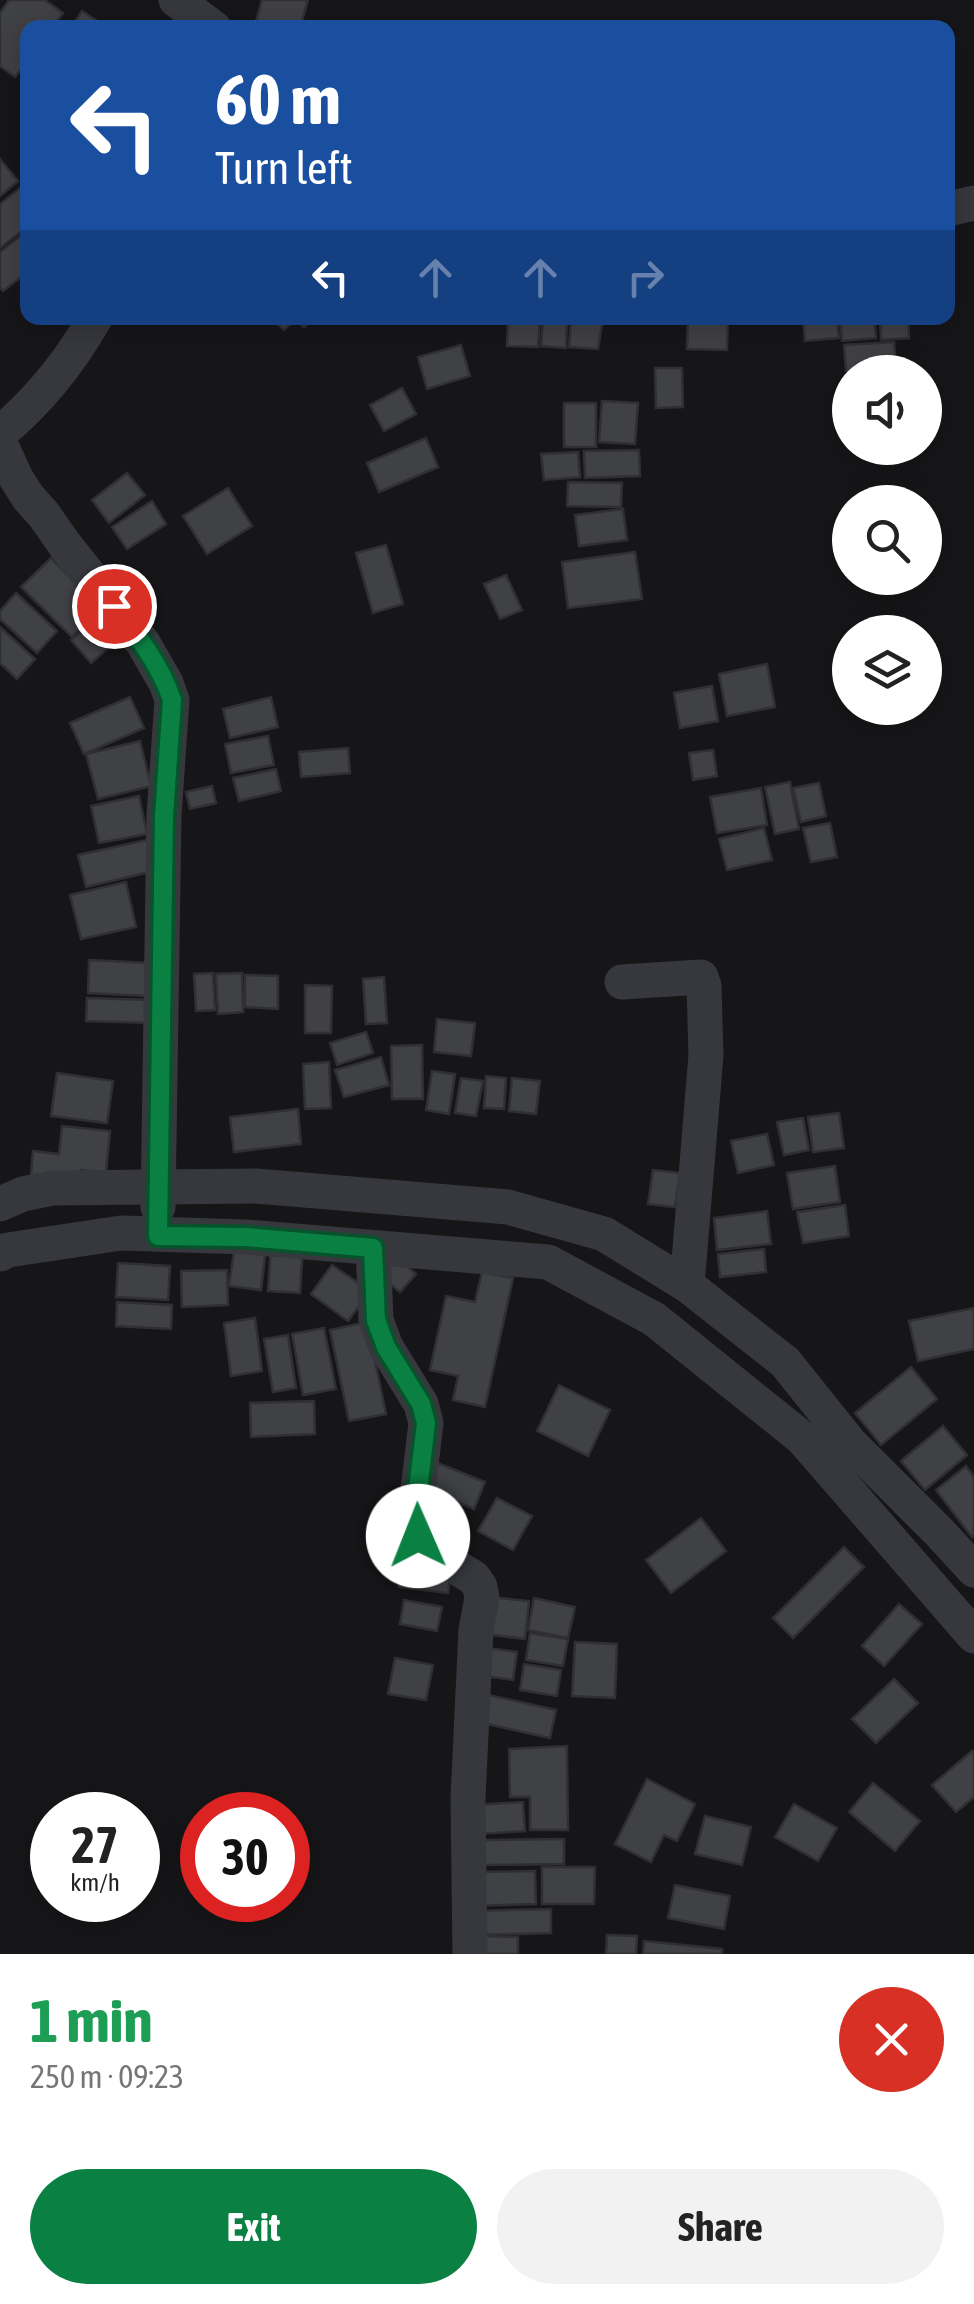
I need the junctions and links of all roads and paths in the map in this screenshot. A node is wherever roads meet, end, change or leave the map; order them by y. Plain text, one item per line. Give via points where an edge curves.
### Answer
1 (176, 0) edge
2 (203, 20) edge
3 (92, 325) edge
4 (0, 433) edge
5 (0, 443) edge
6 (622, 982) dead end
7 (8, 1190) edge
8 (158, 1213) junction
9 (373, 1248) junction
10 (0, 1254) edge
11 (687, 1285) junction
12 (974, 1570) edge
13 (974, 1636) edge
14 (470, 1954) edge

1 - 2 street
3 - 4 street via 36,402
5 - 8 street via 28,497 143,643 172,700
6 - 11 street via 701,977 704,986 706,1055
7 - 8 street via 52,1188
8 - 9 street via 246,1237
8 - 10 street via 122,1233
8 - 11 street via 256,1186 508,1207 604,1234
9 - 13 street via 548,1262 654,1319 802,1438
9 - 14 street via 376,1320 426,1423 418,1536 474,1578 482,1598 468,1798
11 - 12 street via 785,1362 849,1442

